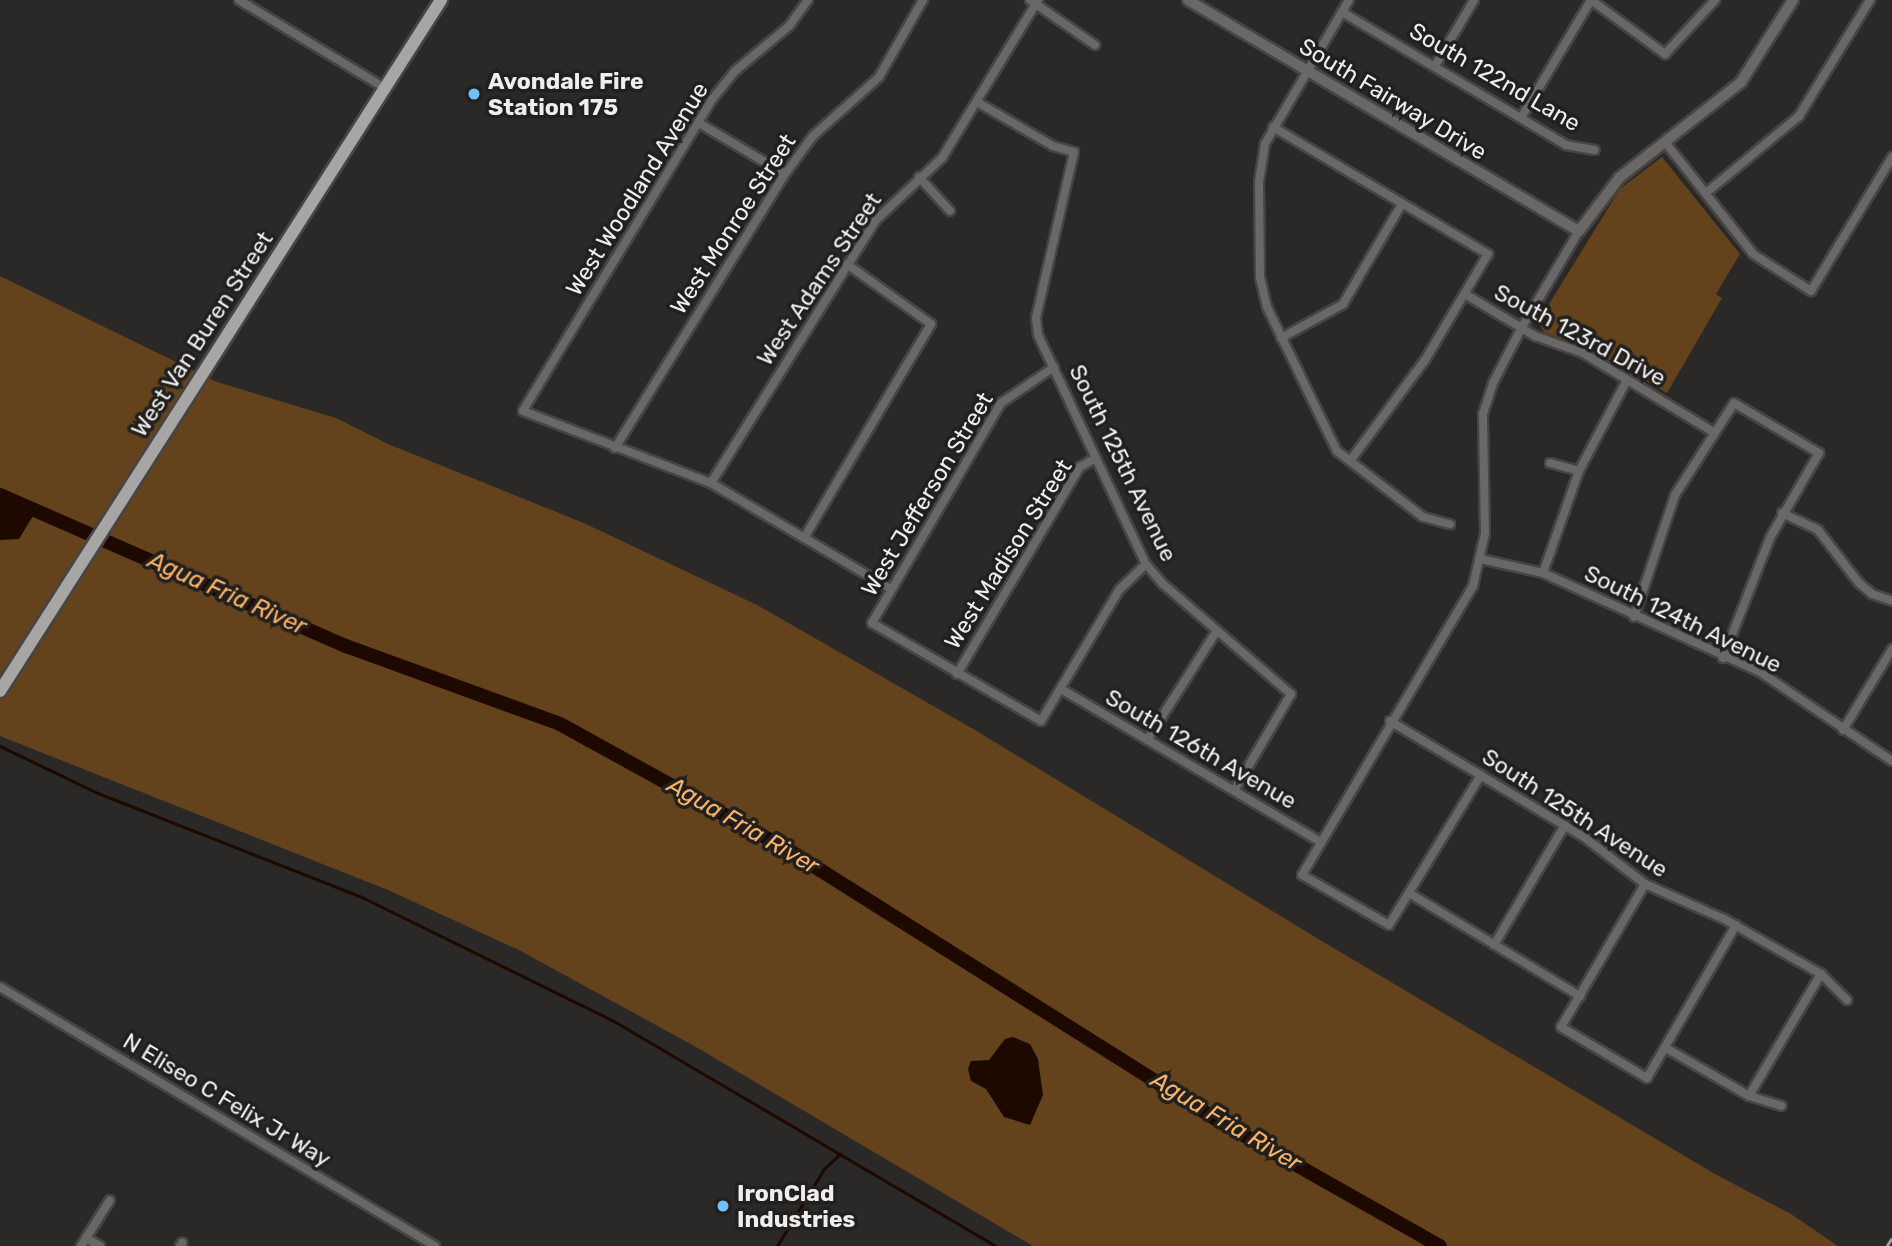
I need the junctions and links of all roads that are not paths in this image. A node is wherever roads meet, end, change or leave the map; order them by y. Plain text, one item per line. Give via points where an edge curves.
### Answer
1 (239, 0) edge
2 (441, 0) edge
3 (796, 0) edge
4 (923, 0) edge
5 (1188, 0) edge
6 (1349, 0) edge
7 (1474, 0) edge
8 (1591, 0) edge
9 (1715, 0) edge
10 (1793, 0) edge
11 (1870, 0) edge
12 (1035, 1) edge
13 (806, 3) edge
14 (1342, 12) junction
15 (1095, 45) dead end
16 (1435, 66) junction
17 (1307, 71) junction
18 (385, 88) junction
19 (977, 102) junction
20 (1521, 118) junction
21 (699, 122) junction
22 (1273, 127) junction
23 (1665, 142) junction
24 (1595, 150) dead end
25 (1892, 157) edge
26 (785, 174) junction
27 (919, 177) junction
28 (1706, 193) junction
29 (1402, 204) junction
30 (950, 211) dead end
31 (1579, 231) junction
32 (846, 264) junction
33 (1465, 294) junction
34 (1522, 327) junction
35 (1281, 338) junction
36 (1054, 367) junction
37 (1627, 380) junction
38 (1712, 431) junction
39 (615, 448) junction
40 (1096, 458) junction
41 (1350, 461) junction
42 (1550, 463) dead end
43 (1578, 471) junction
44 (711, 483) junction
45 (1782, 513) junction
46 (1450, 524) dead end
47 (804, 537) junction
48 (1480, 559) junction
49 (1146, 564) junction
50 (1543, 573) junction
51 (891, 590) junction
52 (1892, 601) edge
53 (1634, 617) junction
54 (1216, 632) junction
55 (1892, 649) edge
56 (1724, 657) junction
57 (957, 674) junction
58 (1061, 689) junction
59 (0, 691) edge
60 (1390, 720) junction
61 (1843, 730) junction
62 (1147, 740) junction
63 (1892, 761) edge
64 (1481, 775) junction
65 (1234, 789) junction
66 (1565, 825) junction
67 (1321, 842) junction
68 (1646, 884) junction
69 (1409, 893) junction
70 (1736, 925) junction
71 (1494, 945) junction
72 (1821, 974) junction
73 (0, 988) edge
74 (1580, 996) junction
75 (1847, 1000) dead end
76 (1666, 1048) junction
77 (1749, 1096) junction
78 (1782, 1106) dead end
79 (110, 1200) dead end
80 (84, 1242) edge
81 (100, 1246) edge
82 (435, 1246) edge

1 - 18 street
2 - 18 main road, West Van Buren Street
3 - 13 street, West Woodland Avenue
4 - 26 street, West Monroe Street via 879,77 813,136
5 - 17 street, South Fairway Drive
6 - 14 street
7 - 16 street
8 - 9 street via 1665,54
8 - 20 street
10 - 23 street via 1741,82
11 - 28 street via 1799,116
12 - 15 street
12 - 19 street, West Adams Street
13 - 21 street, West Woodland Avenue via 789,26 735,71
14 - 16 street, South 122nd Lane
14 - 17 street
16 - 20 street, South 122nd Lane
17 - 22 street
17 - 31 street, South Fairway Drive
18 - 59 main road, West Van Buren Street
19 - 27 street, West Adams Street via 943,158
19 - 36 street, South 125th Avenue via 1053,146 1074,152 1036,318 1038,335
20 - 24 street, South 122nd Lane via 1566,145
21 - 26 street
21 - 39 street, West Woodland Avenue via 523,411
22 - 29 street, South 123rd Drive
22 - 35 street via 1260,160 1260,277
23 - 28 street
23 - 31 street via 1613,184
25 - 28 street via 1811,291 1762,262
26 - 39 street, West Monroe Street
27 - 30 street
27 - 32 street, West Adams Street via 876,220
29 - 33 street, South 123rd Drive via 1488,254
29 - 35 street via 1343,304
31 - 34 street
32 - 44 street, West Adams Street
32 - 47 street via 932,324
33 - 34 street, South 123rd Drive
33 - 41 street via 1425,360
34 - 37 street, South 123rd Drive via 1583,353
34 - 48 street via 1493,383 1483,414 1486,509
35 - 41 street via 1337,451
36 - 40 street, South 125th Avenue
36 - 51 street, West Jefferson Street via 1001,402
37 - 38 street, South 123rd Drive
37 - 43 street
38 - 45 street via 1734,403 1819,453
38 - 53 street via 1675,495
39 - 44 street
40 - 49 street, South 125th Avenue
40 - 57 street, West Madison Street via 1080,467
41 - 46 street via 1423,517
42 - 43 street
43 - 50 street
44 - 47 street
45 - 52 street via 1818,530 1859,583
45 - 56 street
47 - 51 street
48 - 50 street, South 124th Avenue
48 - 60 street via 1473,586 1457,615
49 - 54 street, South 125th Avenue
49 - 58 street via 1119,590
50 - 53 street, South 124th Avenue
51 - 57 street, West Jefferson Street via 872,623
53 - 56 street, South 124th Avenue
54 - 62 street
54 - 65 street, South 125th Avenue via 1291,694
55 - 61 street
56 - 61 street, South 124th Avenue via 1760,673
57 - 58 street via 1041,721
58 - 62 street, South 126th Avenue
60 - 64 street, South 125th Avenue
60 - 67 street
61 - 63 street, South 124th Avenue
62 - 65 street, South 126th Avenue
64 - 66 street, South 125th Avenue
64 - 69 street
65 - 67 street, South 126th Avenue
66 - 68 street, South 125th Avenue
66 - 71 street
67 - 69 street via 1302,875 1389,925
68 - 70 street, South 125th Avenue
68 - 74 street
69 - 71 street
70 - 72 street, South 125th Avenue
70 - 76 street
71 - 74 street
72 - 75 street, South 125th Avenue
72 - 77 street
73 - 82 street, N Eliseo C Felix Jr Way
74 - 76 street via 1560,1027 1647,1078
76 - 77 street
77 - 78 street
79 - 80 street
80 - 81 street

